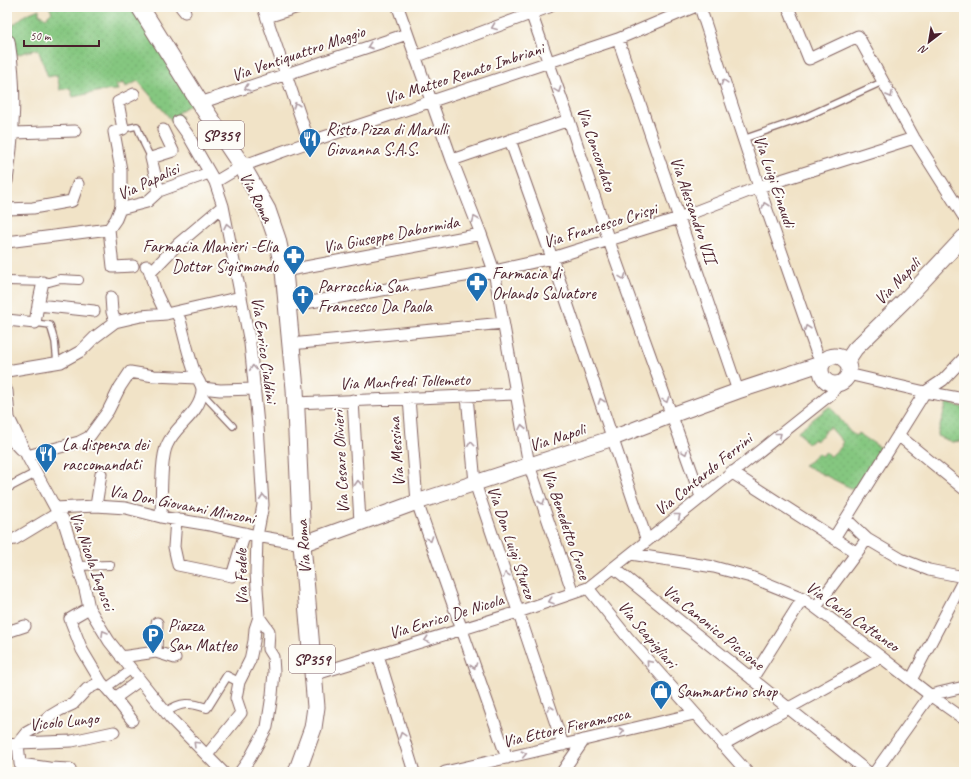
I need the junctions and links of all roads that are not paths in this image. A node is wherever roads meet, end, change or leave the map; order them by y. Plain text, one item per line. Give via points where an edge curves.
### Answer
1 (140, 7) edge
2 (298, 7) edge
3 (398, 7) edge
4 (549, 7) edge
5 (694, 7) edge
6 (700, 7) edge
7 (788, 7) edge
8 (530, 10) edge
9 (265, 12) edge
10 (407, 34) junction
11 (8, 39) edge
12 (618, 39) junction
13 (415, 57) junction
14 (9, 59) edge
15 (549, 63) junction
16 (286, 75) junction
17 (882, 82) junction
18 (134, 94) dead end
19 (431, 102) junction
20 (200, 103) junction
21 (11, 113) edge
22 (569, 120) junction
23 (178, 121) dead end
24 (123, 129) junction
25 (163, 130) dead end
26 (75, 131) dead end
27 (14, 133) junction
28 (914, 138) junction
29 (743, 139) junction
30 (510, 140) junction
31 (309, 142) junction
32 (151, 158) junction
33 (452, 160) junction
34 (242, 166) junction
35 (212, 177) junction
36 (7, 181) edge
37 (78, 184) dead end
38 (759, 187) junction
39 (159, 191) junction
40 (223, 206) junction
41 (7, 208) edge
42 (120, 209) junction
43 (679, 218) junction
44 (964, 218) edge
45 (109, 230) junction
46 (481, 234) junction
47 (964, 237) edge
48 (609, 241) junction
49 (7, 242) edge
50 (552, 258) junction
51 (133, 266) dead end
52 (284, 271) junction
53 (494, 271) junction
54 (79, 280) dead end
55 (7, 281) edge
56 (43, 282) junction
57 (111, 297) dead end
58 (241, 297) junction
59 (38, 305) junction
60 (94, 311) dead end
61 (288, 312) junction
62 (171, 313) junction
63 (7, 320) edge
64 (115, 322) junction
65 (36, 323) junction
66 (503, 323) junction
67 (291, 344) junction
68 (964, 358) edge
69 (57, 363) junction
70 (838, 368) junction
71 (7, 371) edge
72 (197, 378) junction
73 (255, 389) junction
74 (202, 390) junction
75 (7, 391) edge
76 (738, 391) junction
77 (924, 392) junction
78 (516, 394) junction
79 (467, 396) junction
80 (409, 398) junction
81 (964, 399) edge
82 (353, 400) junction
83 (295, 403) junction
84 (672, 415) junction
85 (233, 426) dead end
86 (7, 435) edge
87 (898, 435) junction
88 (613, 438) junction
89 (27, 456) junction
90 (529, 466) junction
91 (731, 472) junction
92 (36, 473) junction
93 (101, 474) dead end
94 (475, 483) junction
95 (7, 488) edge
96 (964, 489) edge
97 (701, 497) junction
98 (417, 502) junction
99 (96, 506) junction
100 (56, 510) junction
101 (161, 517) junction
102 (176, 519) junction
103 (846, 519) junction
104 (360, 522) junction
105 (245, 533) junction
106 (257, 536) junction
107 (834, 538) junction
108 (867, 539) junction
109 (7, 540) edge
110 (647, 541) junction
111 (302, 544) junction
112 (857, 553) junction
113 (631, 554) junction
114 (110, 565) dead end
115 (78, 566) junction
116 (614, 568) junction
117 (964, 578) edge
118 (588, 588) junction
119 (573, 593) junction
120 (803, 598) junction
121 (89, 608) junction
122 (816, 608) junction
123 (518, 612) junction
124 (259, 617) junction
125 (157, 624) dead end
126 (25, 626) dead end
127 (462, 629) junction
128 (7, 632) edge
129 (156, 652) junction
130 (378, 655) junction
131 (121, 656) junction
132 (881, 657) junction
133 (174, 658) dead end
134 (132, 670) junction
135 (313, 675) junction
136 (752, 679) junction
137 (140, 680) junction
138 (911, 680) junction
139 (239, 682) junction
140 (104, 685) junction
141 (964, 687) edge
142 (930, 695) junction
143 (114, 698) junction
144 (789, 709) junction
145 (166, 712) junction
146 (694, 714) junction
147 (964, 719) edge
148 (132, 720) dead end
149 (114, 732) dead end
150 (584, 740) junction
151 (18, 743) junction
152 (563, 745) junction
153 (722, 745) junction
154 (7, 746) edge
155 (207, 755) junction
156 (507, 758) junction
157 (49, 770) edge
158 (70, 772) edge
159 (223, 772) edge
160 (240, 772) edge
161 (297, 772) edge
162 (414, 772) edge
163 (445, 772) edge
164 (562, 772) edge
165 (747, 772) edge
166 (868, 772) edge
167 (875, 772) edge

1 - 20 main road, Via Roma / SP359
2 - 9 street
3 - 10 street, Via Benedetto Croce
4 - 8 street
5 - 12 street, Via Matteo Renato Imbriani
29 -> 6 street, Via Luigi Einaudi
7 - 17 street via 809,59 858,36
8 -> 13 street
8 - 15 street, Via Concordato
9 - 16 street
10 - 13 street, Via Benedetto Croce
10 -> 16 street, Via Ventiquattro Maggio
11 - 14 street
12 - 15 street, Via Matteo Renato Imbriani
12 - 43 street, Via Alessandro VII
13 - 19 street, Via Benedetto Croce
14 - 21 street via 14,87
15 - 19 street, Via Matteo Renato Imbriani
15 -> 22 street, Via Concordato
16 -> 20 street, Via Ventiquattro Maggio
31 -> 16 street
17 -> 28 street
17 - 29 lane via 801,119
18 - 24 street via 118,102
19 - 31 street, Via Matteo Renato Imbriani
19 - 33 street, Via Benedetto Croce
20 - 34 main road, Via Roma / SP359
21 - 27 street
22 - 30 street
22 - 48 street, Via Concordato
23 - 35 street, Via Enrico Cialdini
24 - 32 lane via 137,126
24 - 42 street via 114,132 121,170
25 - 32 street via 172,152
26 - 27 street
27 - 36 street
28 - 38 street, Via Francesco Crispi
28 - 44 street
29 - 38 street, Via Luigi Einaudi
30 - 33 street
30 - 50 street
31 - 34 street, Via Matteo Renato Imbriani
32 - 39 street
46 -> 33 street, Via Benedetto Croce
34 - 35 street, Via Papalisi
34 - 52 main road, Via Roma / SP359 via 267,210
35 - 39 street, Via Papalisi
35 - 40 street, Via Enrico Cialdini
37 - 41 street via 72,201 34,208
38 - 43 street, Via Francesco Crispi
70 -> 38 street, Via Luigi Einaudi via 816,354
39 - 42 street, Via Papalisi via 147,202
58 -> 40 street, Via Enrico Cialdini
40 - 62 street via 148,270 156,293
42 - 45 street, Via Papalisi
43 - 48 street, Via Francesco Crispi
43 - 76 street, Via Alessandro VII
45 - 49 street
45 - 51 street via 113,267
46 - 52 street, Via Giuseppe Dabormida
46 - 53 street, Via Benedetto Croce
47 - 70 main road, Via Napoli
48 - 50 street, Via Francesco Crispi
48 -> 84 street, Via Concordato
50 - 53 street, Via Francesco Crispi
88 -> 50 street
52 - 61 main road, SP359
53 - 61 street, Via Francesco Crispi
53 - 66 street, Via Benedetto Croce
54 - 56 street via 60,279
55 - 56 street
56 - 59 street
57 - 64 street
58 - 62 street
73 -> 58 street, Via Enrico Cialdini
59 - 60 street
59 - 65 street
61 - 67 main road, Via Roma / SP359
62 - 64 street
62 - 72 street via 180,320
63 - 65 street
64 - 69 street via 81,351
65 - 69 lane via 50,325
66 - 67 street
66 - 78 street, Via Benedetto Croce
67 - 83 main road, Via Roma / SP359
68 - 77 street via 943,380
69 - 71 street
70 - 76 main road, Via Napoli
70 - 77 street
91 -> 70 street, Via Contardo Ferrini via 831,394
72 - 74 street
72 - 89 street via 130,372 89,437 80,442
73 - 74 street
106 -> 73 street, Via Enrico Cialdini via 263,505
74 - 85 lane
74 - 101 street via 200,403 176,430 167,445 163,459
75 - 89 street via 9,418
76 - 84 main road, Via Napoli
77 - 81 street
77 - 87 street
78 - 79 street, Via Manfredi Tollemeto
90 -> 78 street, Via Benedetto Croce
79 - 80 street, Via Manfredi Tollemeto
94 -> 79 street, Via Don Luigi Sturzo
80 - 82 street, Via Manfredi Tollemeto
80 - 98 street, Via Messina
82 - 83 street, Via Manfredi Tollemeto
104 -> 82 street, Via Cesare Olivieri
83 - 111 main road, Via Roma / SP359
84 - 88 main road, Via Napoli
84 -> 97 street, Via Concordato
86 - 89 street
87 - 96 street
87 - 103 street
88 - 90 main road, Via Napoli
88 - 110 street
89 - 92 street, Via Nicola Ingusci
90 - 94 main road, Via Napoli
90 -> 119 street, Via Benedetto Croce
91 - 97 street, Via Contardo Ferrini
91 - 107 street
92 - 95 street
92 - 100 street, Via Nicola Ingusci
93 - 99 street
94 - 98 main road, Via Napoli
123 -> 94 street, Via Don Luigi Sturzo
110 -> 97 street, Via Contardo Ferrini
98 - 104 main road, Via Napoli
98 -> 127 street, Via Messina
99 - 100 street, Via Don Giovanni Minzoni
99 - 101 street, Via Don Giovanni Minzoni via 126,508
100 - 109 street via 15,539
100 - 115 street, Via Nicola Ingusci via 63,519
101 - 102 street, Via Don Giovanni Minzoni
102 - 105 street, Via Don Giovanni Minzoni
102 - 105 street via 174,547 178,565 232,576
103 - 107 street
103 - 108 street
104 - 111 main road, Via Napoli
105 - 106 street, Via Don Giovanni Minzoni
106 - 111 street, Via Don Giovanni Minzoni
106 - 124 street, Via Fedele
107 - 112 street
108 - 112 street
108 - 117 street via 908,562
110 - 113 street, Via Contardo Ferrini
111 - 135 main road, Via Roma / SP359
112 - 122 street
113 - 116 street, Via Contardo Ferrini
113 - 120 street, Via Carlo Cattaneo via 714,567 751,577
114 - 115 street
115 - 121 street, Via Nicola Ingusci
116 - 118 street, Via Contardo Ferrini
116 - 136 street, Via Canonico Piccione
117 - 138 street
118 - 119 street, Via Enrico De Nicola
146 -> 118 street, Via Scapigliari
119 -> 123 street, Via Enrico De Nicola
120 - 122 street, Via Carlo Cattaneo
120 - 136 street
131 -> 121 street, Via Nicola Ingusci
121 - 140 street via 70,620 82,650
122 - 132 street, Via Carlo Cattaneo
123 - 127 street, Via Enrico De Nicola
152 -> 123 street, Via Don Luigi Sturzo
124 - 139 street via 250,660
124 - 160 street via 269,631 268,649 273,656 274,672 272,695 267,727
125 - 129 street
126 - 128 street
127 -> 130 street, Via Enrico De Nicola
127 -> 156 street, Via Messina
129 - 131 street
129 - 133 street
130 - 135 street, Via Enrico De Nicola
162 -> 130 street
131 - 134 street, Via Nicola Ingusci
132 - 138 street, Via Carlo Cattaneo
132 - 144 street
134 - 137 street, Via Nicola Ingusci
134 - 140 street
135 - 161 main road, Via Roma / SP359 via 316,707 313,728
136 - 144 street, Via Canonico Piccione
137 - 143 street
137 - 145 street, Via Nicola Ingusci
138 - 142 street, Via Carlo Cattaneo
139 - 145 street via 227,676 207,708 196,704 184,704
139 - 155 street via 236,698 241,713
140 - 143 street
140 - 151 street via 87,689 73,704 26,733
141 - 142 street
142 - 147 street, Via Carlo Cattaneo
142 - 167 street
143 - 148 street
144 - 153 street
144 - 166 street, Via Canonico Piccione
155 -> 145 street, Via Nicola Ingusci
150 -> 146 street, Via Ettore Fieramosca
146 - 153 street, Via Scapigliari
149 - 151 street, Vicolo Lungo via 72,740
150 - 152 street, Via Ettore Fieramosca
150 - 164 street
151 - 154 street, Vicolo Lungo
151 - 157 street via 20,764
156 -> 152 street, Via Ettore Fieramosca
153 - 165 street, Via Scapigliari
155 - 159 street, Via Nicola Ingusci
156 - 163 street, Via Ettore Fieramosca
157 - 158 street via 70,769

